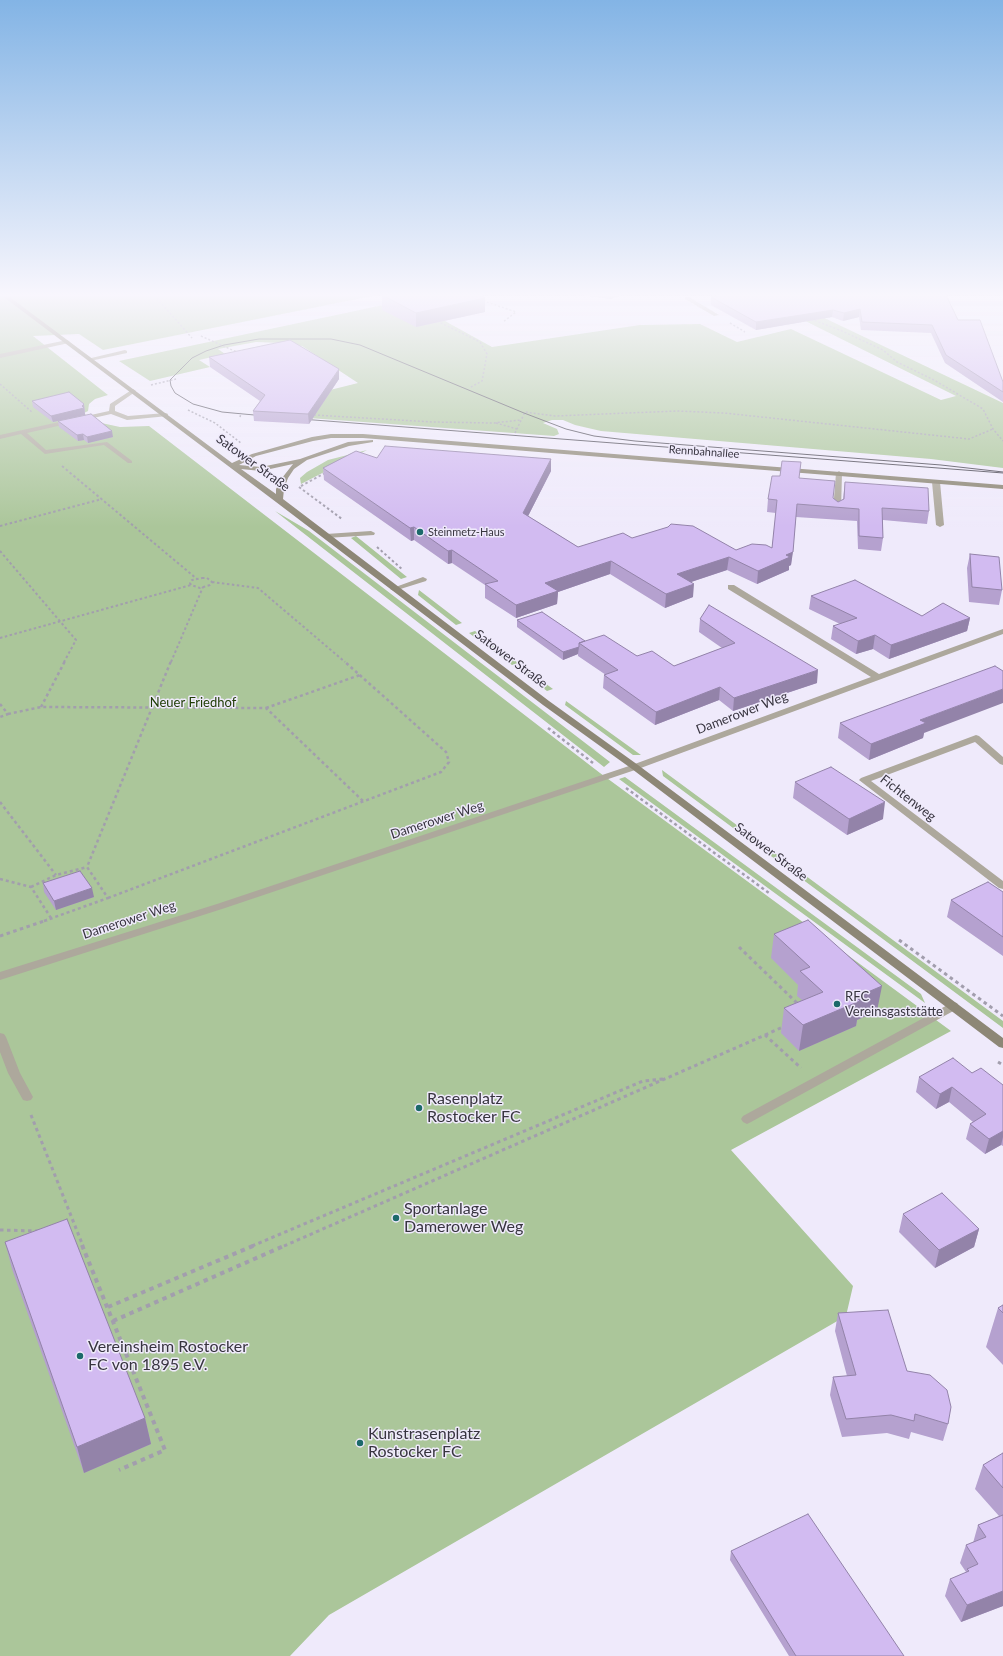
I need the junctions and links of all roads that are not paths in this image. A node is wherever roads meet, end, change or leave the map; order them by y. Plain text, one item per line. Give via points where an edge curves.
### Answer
1 (108, 372) edge
2 (133, 391) junction
3 (112, 412) junction
4 (166, 415) junction
5 (22, 432) junction
6 (0, 437) edge
7 (403, 440) junction
8 (306, 459) junction
9 (130, 462) dead end
10 (232, 466) junction
11 (839, 473) junction
12 (936, 482) junction
13 (1003, 488) edge
14 (279, 500) junction
15 (837, 511) edge
16 (940, 525) dead end
17 (370, 533) dead end
18 (326, 536) junction
19 (419, 580) road end
20 (731, 587) dead end
21 (394, 589) junction
22 (1003, 631) edge
23 (878, 677) junction
24 (1003, 762) edge
25 (635, 767) junction
26 (1003, 886) edge
27 (0, 976) edge
28 (953, 1006) junction
29 (0, 1037) edge
30 (1003, 1044) edge
31 (27, 1097) road end
32 (748, 1119) dead end

1 - 2 main road, Satower Straße
2 - 3 street via 112,405
2 - 4 main road, Satower Straße
3 - 4 street via 127,418
3 - 5 street
4 - 10 main road, Satower Straße
5 - 6 street
5 - 9 street via 45,452 105,443
7 - 8 main road, Rennbahnallee via 348,444
7 - 10 main road, Rennbahnallee via 350,435 312,439 254,455
7 - 11 main road, Rennbahnallee
8 - 10 main road, Rennbahnallee via 262,469
8 - 14 main road, Rennbahnallee via 292,468 285,478
10 - 14 main road, Satower Straße
11 - 12 main road, Rennbahnallee
11 - 15 street
12 - 13 main road, Rennbahnallee
12 - 16 street
14 - 18 main road, Satower Straße
17 - 18 street
18 - 21 main road, Satower Straße
19 - 21 street
20 - 23 street
21 - 25 main road, Satower Straße
22 - 23 street, Damerower Weg
23 - 25 street, Damerower Weg
24 - 26 street, Fichtenweg via 976,738 864,780
25 - 27 street, Damerower Weg via 221,906
25 - 28 main road, Satower Straße
28 - 30 main road, Satower Straße
28 - 32 street
29 - 31 street via 14,1073

